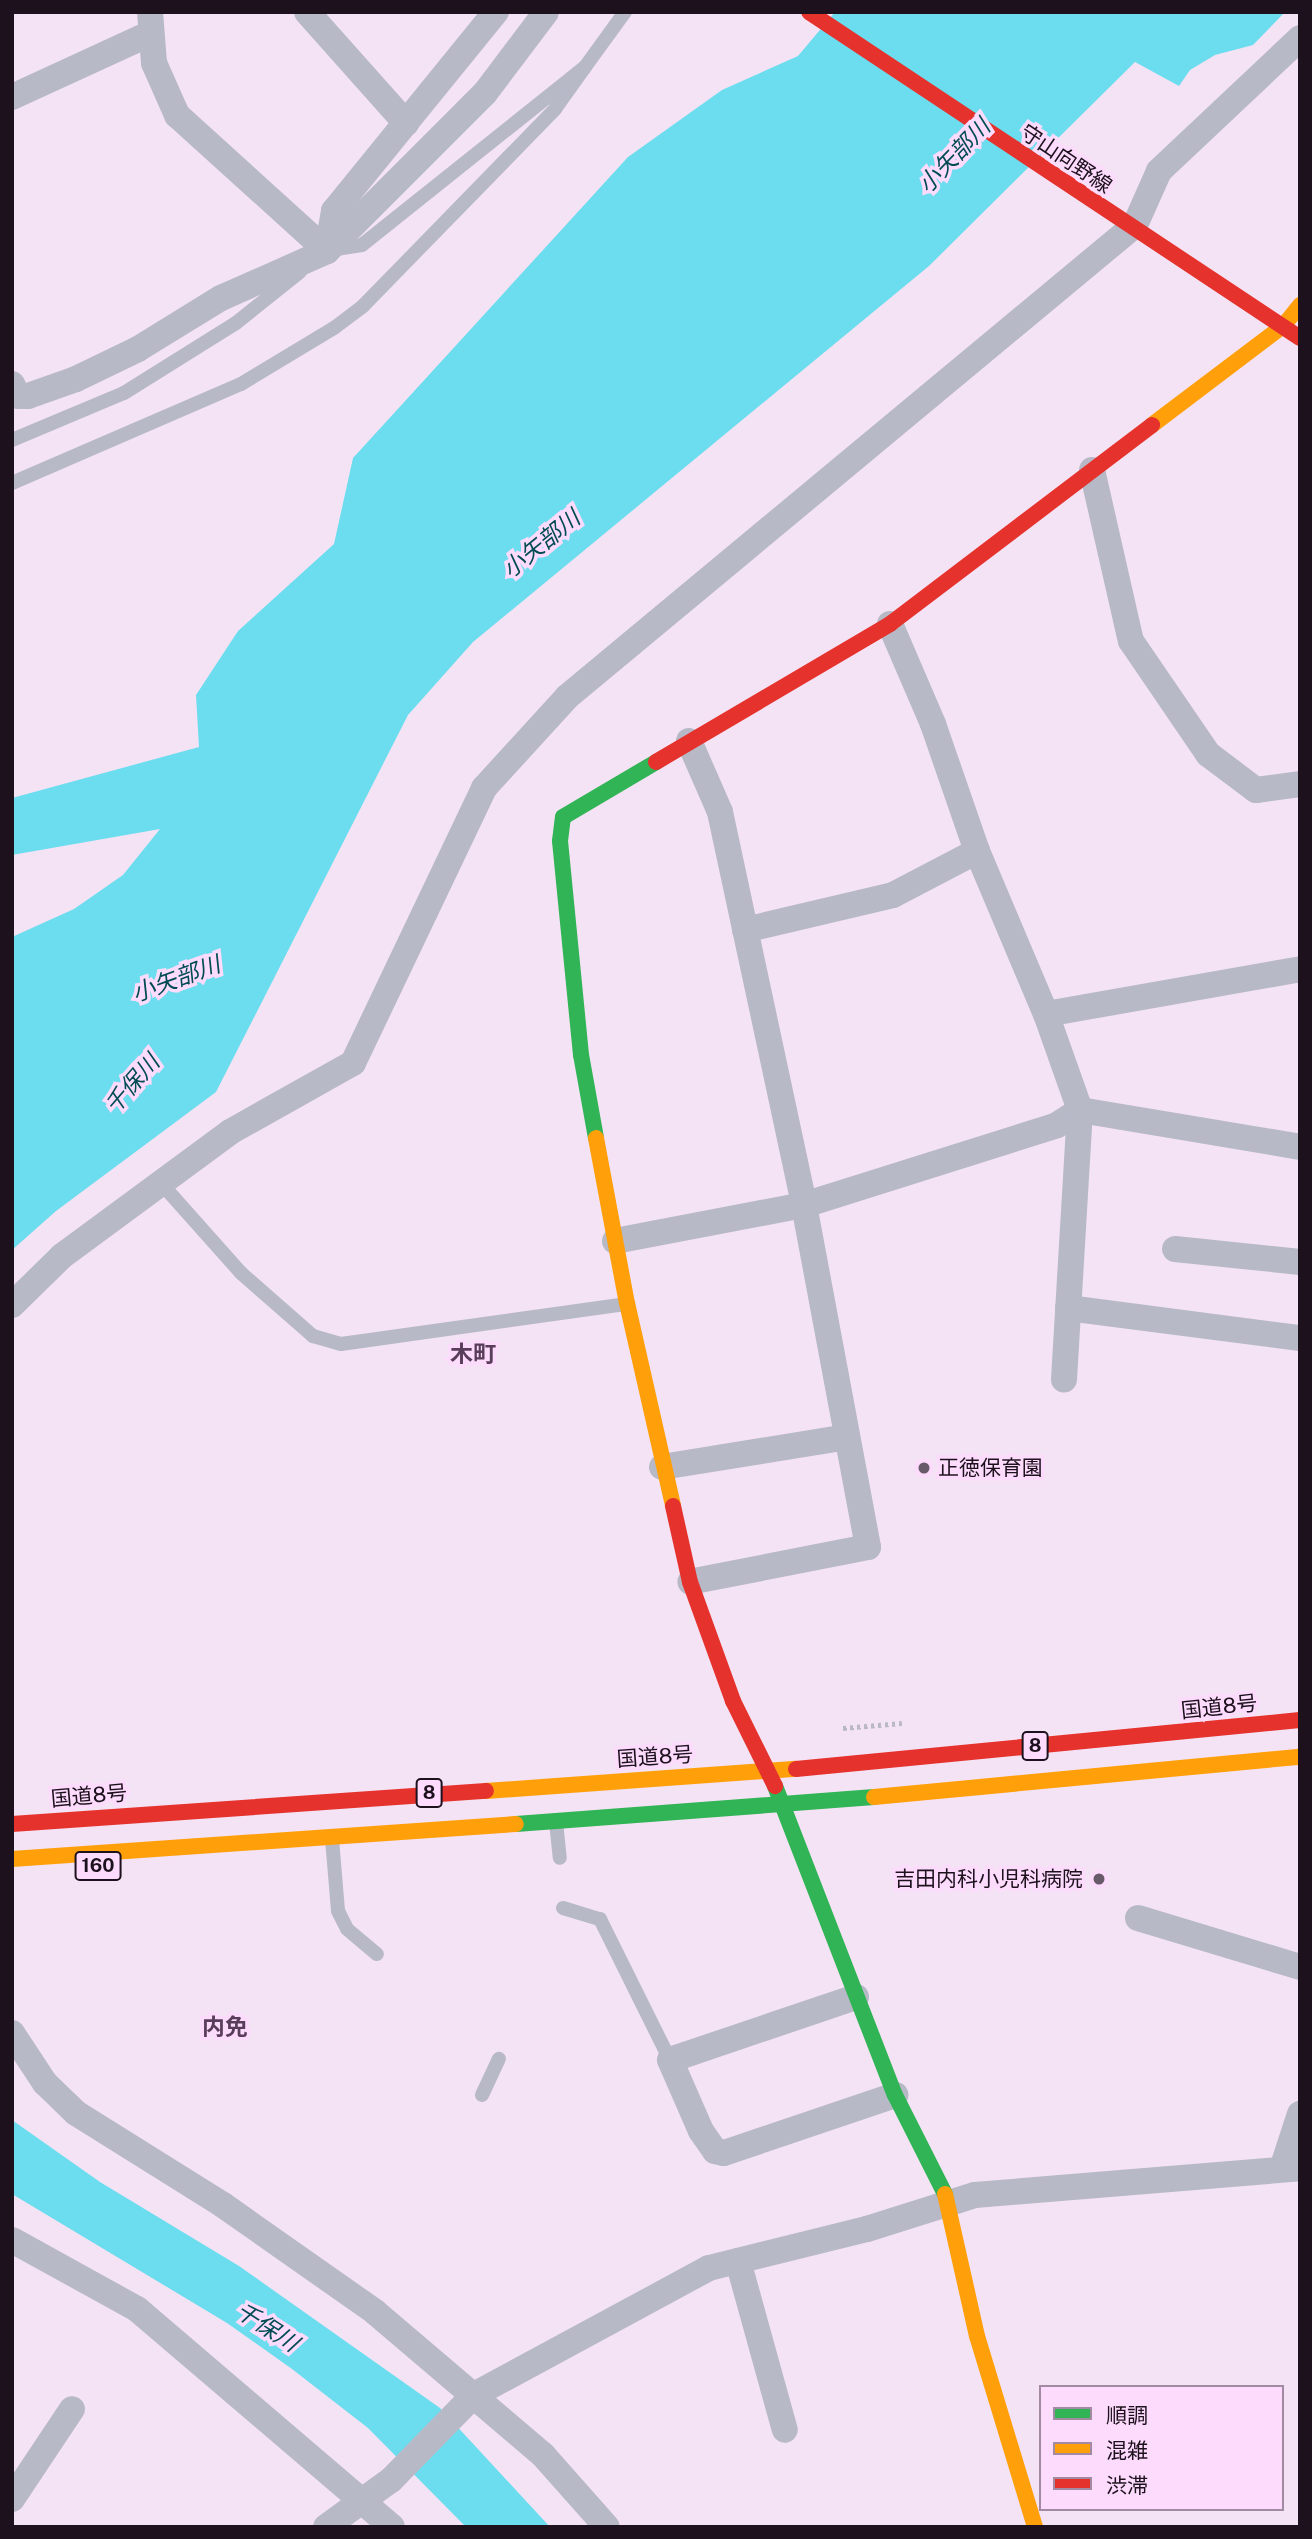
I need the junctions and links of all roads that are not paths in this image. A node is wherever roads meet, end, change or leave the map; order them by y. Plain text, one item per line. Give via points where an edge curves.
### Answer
1 (307, 12) edge
2 (496, 12) edge
3 (546, 12) edge
4 (625, 12) edge
5 (809, 12) edge
6 (150, 22) edge
7 (1300, 38) edge
8 (585, 67) junction
9 (12, 97) edge
10 (406, 123) junction
11 (1124, 221) junction
12 (327, 251) junction
13 (1300, 305) edge
14 (1284, 325) junction
15 (1300, 338) edge
16 (12, 383) edge
17 (12, 440) edge
18 (1092, 470) junction
19 (12, 483) edge
20 (890, 624) junction
21 (689, 741) junction
22 (1300, 784) edge
23 (977, 851) junction
24 (745, 930) junction
25 (1300, 969) edge
26 (1045, 1014) junction
27 (1080, 1110) junction
28 (1300, 1147) edge
29 (160, 1182) junction
30 (804, 1205) junction
31 (615, 1241) junction
32 (1175, 1249) dead end
33 (1300, 1262) edge
34 (627, 1303) junction
35 (12, 1305) edge
36 (1068, 1308) junction
37 (1300, 1338) edge
38 (1064, 1380) dead end
39 (846, 1437) junction
40 (662, 1468) junction
41 (691, 1582) junction
42 (1300, 1720) edge
43 (1300, 1757) edge
44 (770, 1772) junction
45 (784, 1805) junction
46 (556, 1820) junction
47 (12, 1824) edge
48 (332, 1836) junction
49 (183, 1847) junction
50 (560, 1858) dead end
51 (12, 1860) edge
52 (63, 1873) dead end
53 (563, 1908) dead end
54 (1138, 1918) dead end
55 (377, 1954) dead end
56 (1300, 1968) edge
57 (856, 1997) junction
58 (12, 2033) edge
59 (499, 2059) dead end
60 (670, 2060) junction
61 (482, 2095) dead end
62 (895, 2095) junction
63 (1300, 2114) edge
64 (1291, 2168) edge
65 (949, 2202) junction
66 (12, 2240) edge
67 (738, 2261) junction
68 (469, 2402) junction
69 (72, 2409) dead end
70 (785, 2430) dead end
71 (12, 2500) edge
72 (359, 2500) junction
73 (326, 2527) edge
74 (392, 2527) edge
75 (607, 2527) edge
76 (1035, 2527) edge

1 - 10 street
2 - 10 street
3 - 12 street via 485,93
4 - 8 lane
5 - 11 main road, 守山向野線
6 - 9 street
6 - 12 street via 154,63 177,115
7 - 11 street via 1158,171
8 - 12 lane via 362,245
8 - 19 lane via 555,109 363,306 334,328 253,379
10 - 12 street via 334,211
11 - 14 main road, 守山向野線
11 - 29 street via 566,697 484,788 353,1063 230,1132
12 - 16 street via 221,298 138,349 76,379 28,396 19,396
12 - 17 lane via 236,323 124,393
13 - 14 main road
14 - 15 main road, 守山向野線
14 - 18 main road
18 - 20 main road
18 - 22 street via 1131,641 1208,754 1256,790
20 - 21 main road
20 - 23 street via 933,724
21 - 24 street via 720,812
21 - 31 main road via 564,817 560,841 581,1055
23 - 24 street via 893,895
23 - 26 street
24 - 30 street
25 - 26 street
26 - 27 street
27 - 28 street
27 - 30 street via 1057,1125
27 - 36 street
29 - 34 lane via 241,1273 313,1336 341,1344
29 - 35 street via 62,1256
30 - 31 street
30 - 39 street
31 - 34 main road
32 - 33 street
34 - 40 main road
36 - 37 street
36 - 38 street
39 - 40 street
39 - 41 street via 868,1547
40 - 41 main road
41 - 44 main road via 733,1701
42 - 44 main road, 国道8号 / 8
43 - 45 main road, 8
44 - 45 main road
44 - 47 main road, 国道8号 / 8
45 - 46 main road, 8
45 - 57 main road
46 - 48 main road, 8
46 - 50 lane
48 - 49 main road, 8
48 - 55 lane via 338,1911 347,1929
49 - 51 main road, 8
49 - 52 main road, 160
53 - 60 lane via 600,1919
54 - 56 street
57 - 60 street via 697,2044
57 - 62 main road
58 - 68 street via 45,2083 76,2113 223,2205 375,2312
59 - 61 lane
60 - 62 street via 701,2131 715,2151 724,2153
62 - 65 main road
63 - 64 street
64 - 65 street via 975,2195
65 - 67 street via 867,2229
65 - 76 main road via 977,2336
66 - 72 street via 137,2309
67 - 68 street via 648,2292
67 - 70 street
68 - 72 street via 390,2480
68 - 75 street via 543,2455
69 - 71 street
72 - 73 street
72 - 74 street

